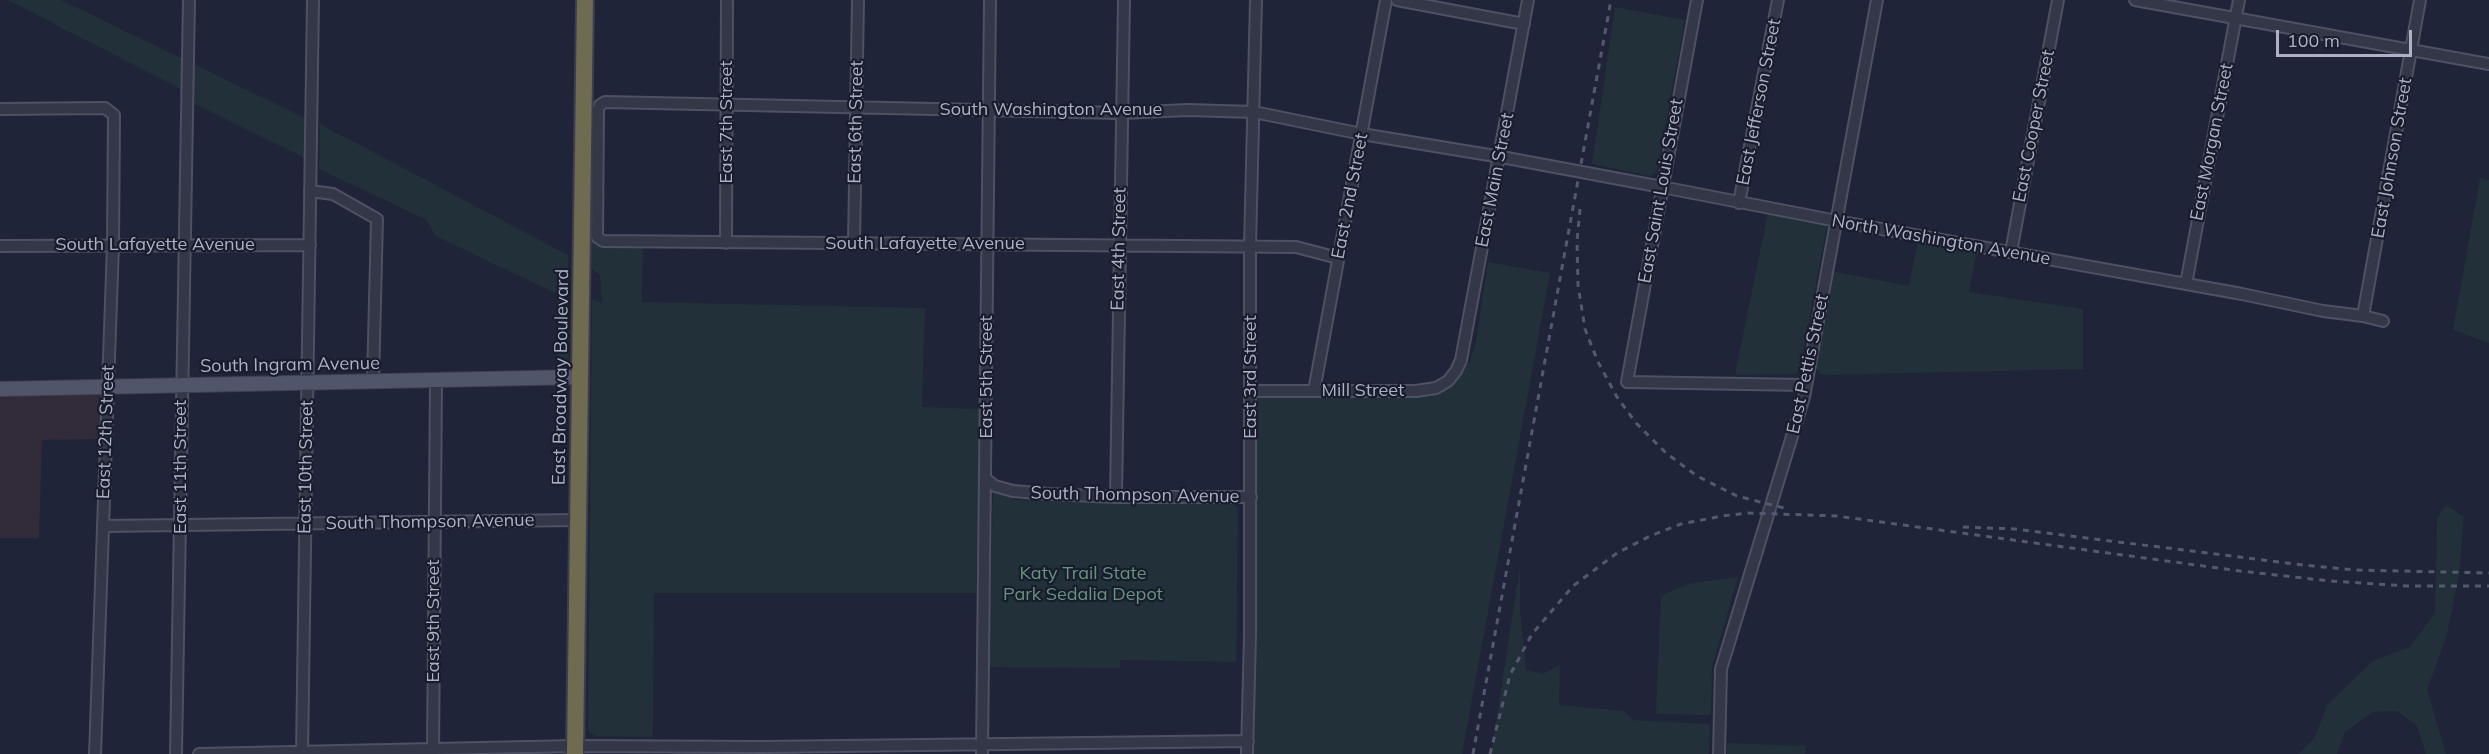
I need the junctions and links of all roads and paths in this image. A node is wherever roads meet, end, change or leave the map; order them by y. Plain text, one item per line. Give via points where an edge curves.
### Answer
1 (189, 0) edge
2 (313, 0) edge
3 (585, 0) edge
4 (728, 0) edge
5 (858, 0) edge
6 (990, 0) edge
7 (1124, 0) edge
8 (1256, 0) edge
9 (1386, 0) edge
10 (1397, 0) edge
11 (1528, 0) edge
12 (1696, 0) edge
13 (1778, 0) edge
14 (1877, 0) edge
15 (2058, 0) edge
16 (2135, 0) edge
17 (2239, 0) edge
18 (2420, 0) edge
19 (2235, 18) junction
20 (1524, 24) junction
21 (2411, 51) junction
22 (2489, 64) edge
23 (728, 104) junction
24 (857, 106) junction
25 (0, 109) edge
26 (990, 109) junction
27 (1121, 112) junction
28 (1254, 112) junction
29 (1362, 134) junction
30 (1503, 157) junction
31 (1662, 187) junction
32 (310, 191) junction
33 (1739, 203) junction
34 (1837, 221) junction
35 (600, 240) joint
36 (726, 243) junction
37 (854, 243) junction
38 (310, 244) junction
39 (988, 244) junction
40 (1118, 244) junction
41 (113, 245) junction
42 (183, 245) junction
43 (0, 246) edge
44 (1250, 247) junction
45 (2011, 252) junction
46 (1338, 258) junction
47 (2186, 284) junction
48 (2363, 316) junction
49 (2383, 321) dead end
50 (1461, 360) joint
51 (580, 377) junction
52 (436, 380) junction
53 (373, 382) junction
54 (308, 383) junction
55 (181, 385) junction
56 (1806, 385) junction
57 (107, 387) junction
58 (0, 389) edge
59 (1251, 391) junction
60 (1314, 391) junction
61 (987, 480) junction
62 (1116, 497) junction
63 (1251, 497) junction
64 (578, 520) junction
65 (434, 523) junction
66 (305, 524) junction
67 (181, 525) junction
68 (103, 526) junction
69 (1248, 741) junction
70 (1114, 748) edge
71 (982, 749) edge
72 (575, 750) edge
73 (872, 750) edge
74 (433, 752) edge
75 (302, 753) edge
76 (95, 754) edge
77 (176, 754) edge
78 (199, 754) edge
79 (1247, 754) edge
80 (1719, 754) edge

1 - 42 street, East 11th Street
2 - 32 street, East 10th Street
3 - 51 highway, East Broadway Boulevard
4 - 23 street, East 7th Street
5 - 24 street, East 6th Street
6 - 26 street, East 5th Street
7 - 27 street, East 4th Street
8 - 28 street, East 3rd Street
9 - 29 street, East 2nd Street
10 - 20 street
11 - 20 street, East Main Street
12 - 31 street, East Saint Louis Street
13 - 33 street, East Jefferson Street
14 - 34 street, East Pettis Street
15 - 45 street, East Cooper Street
16 - 19 street
17 - 19 street, East Morgan Street
18 - 21 street, East Johnson Street
19 - 21 street
19 - 47 street, East Morgan Street
20 - 30 street, East Main Street
21 - 22 street
21 - 48 street, East Johnson Street
23 - 24 street, South Washington Avenue
23 - 35 street, South Washington Avenue via 600,105
23 - 36 street, East 7th Street
24 - 26 street, South Washington Avenue
24 - 37 street, East 6th Street
25 - 41 street, East 12th Street via 97,108 114,115
26 - 27 street, South Washington Avenue
26 - 39 street, East 5th Street
27 - 28 street, South Washington Avenue
27 - 40 street, East 4th Street
28 - 29 street, South Washington Avenue
28 - 44 street, East 3rd Street
29 - 30 street, South Washington Avenue
29 - 46 street, East 2nd Street
30 - 31 street, North Washington Avenue, bridge
30 - 50 street, East Main Street
31 - 33 street, North Washington Avenue
31 - 56 street, East Saint Louis Street via 1627,382
32 - 38 street, East 10th Street
32 - 53 street via 333,195 378,219
33 - 34 street, North Washington Avenue
34 - 45 street, North Washington Avenue
34 - 56 street, East Pettis Street
35 - 36 street, South Lafayette Avenue
36 - 37 street, South Lafayette Avenue
37 - 39 street, South Lafayette Avenue
38 - 42 street, South Lafayette Avenue
38 - 54 street, East 10th Street
39 - 40 street, South Lafayette Avenue
39 - 61 street, East 5th Street
40 - 44 street, South Lafayette Avenue
40 - 62 street, East 4th Street
41 - 42 street, South Lafayette Avenue
41 - 43 street, South Lafayette Avenue
41 - 57 street, East 12th Street
42 - 55 street, East 11th Street
44 - 46 street, South Lafayette Avenue via 1296,247
44 - 59 street, East 3rd Street
45 - 47 street, North Washington Avenue
46 - 60 street, East 2nd Street
47 - 48 street, North Washington Avenue
48 - 49 street, North Washington Avenue
50 - 60 street, Mill Street via 1448,381 1436,388
51 - 52 main road, South Ingram Avenue
51 - 64 highway, East Broadway Boulevard
52 - 53 main road, South Ingram Avenue
52 - 65 street, East 9th Street
53 - 54 main road, South Ingram Avenue
54 - 55 main road, South Ingram Avenue
54 - 66 street, East 10th Street
55 - 57 main road, South Ingram Avenue
55 - 67 street, East 11th Street
56 - 80 street, East Pettis Street via 1721,669
57 - 58 main road, South Ingram Avenue
57 - 68 street, East 12th Street
59 - 60 street, Mill Street
59 - 63 street, East 3rd Street
61 - 62 street, South Thompson Avenue via 1013,491
61 - 71 street, East 5th Street
62 - 63 street, South Thompson Avenue
63 - 69 street, East 3rd Street
64 - 65 street, South Thompson Avenue
64 - 72 highway, East Broadway Boulevard
65 - 66 street, South Thompson Avenue
65 - 74 street, East 9th Street
66 - 67 street, South Thompson Avenue
66 - 75 street, East 10th Street
67 - 68 street, South Thompson Avenue
67 - 77 street, East 11th Street
68 - 76 street, East 12th Street
69 - 70 street
69 - 79 street, East 3rd Street
70 - 71 street
71 - 73 street
72 - 73 street
72 - 74 street
74 - 75 street
75 - 78 street

